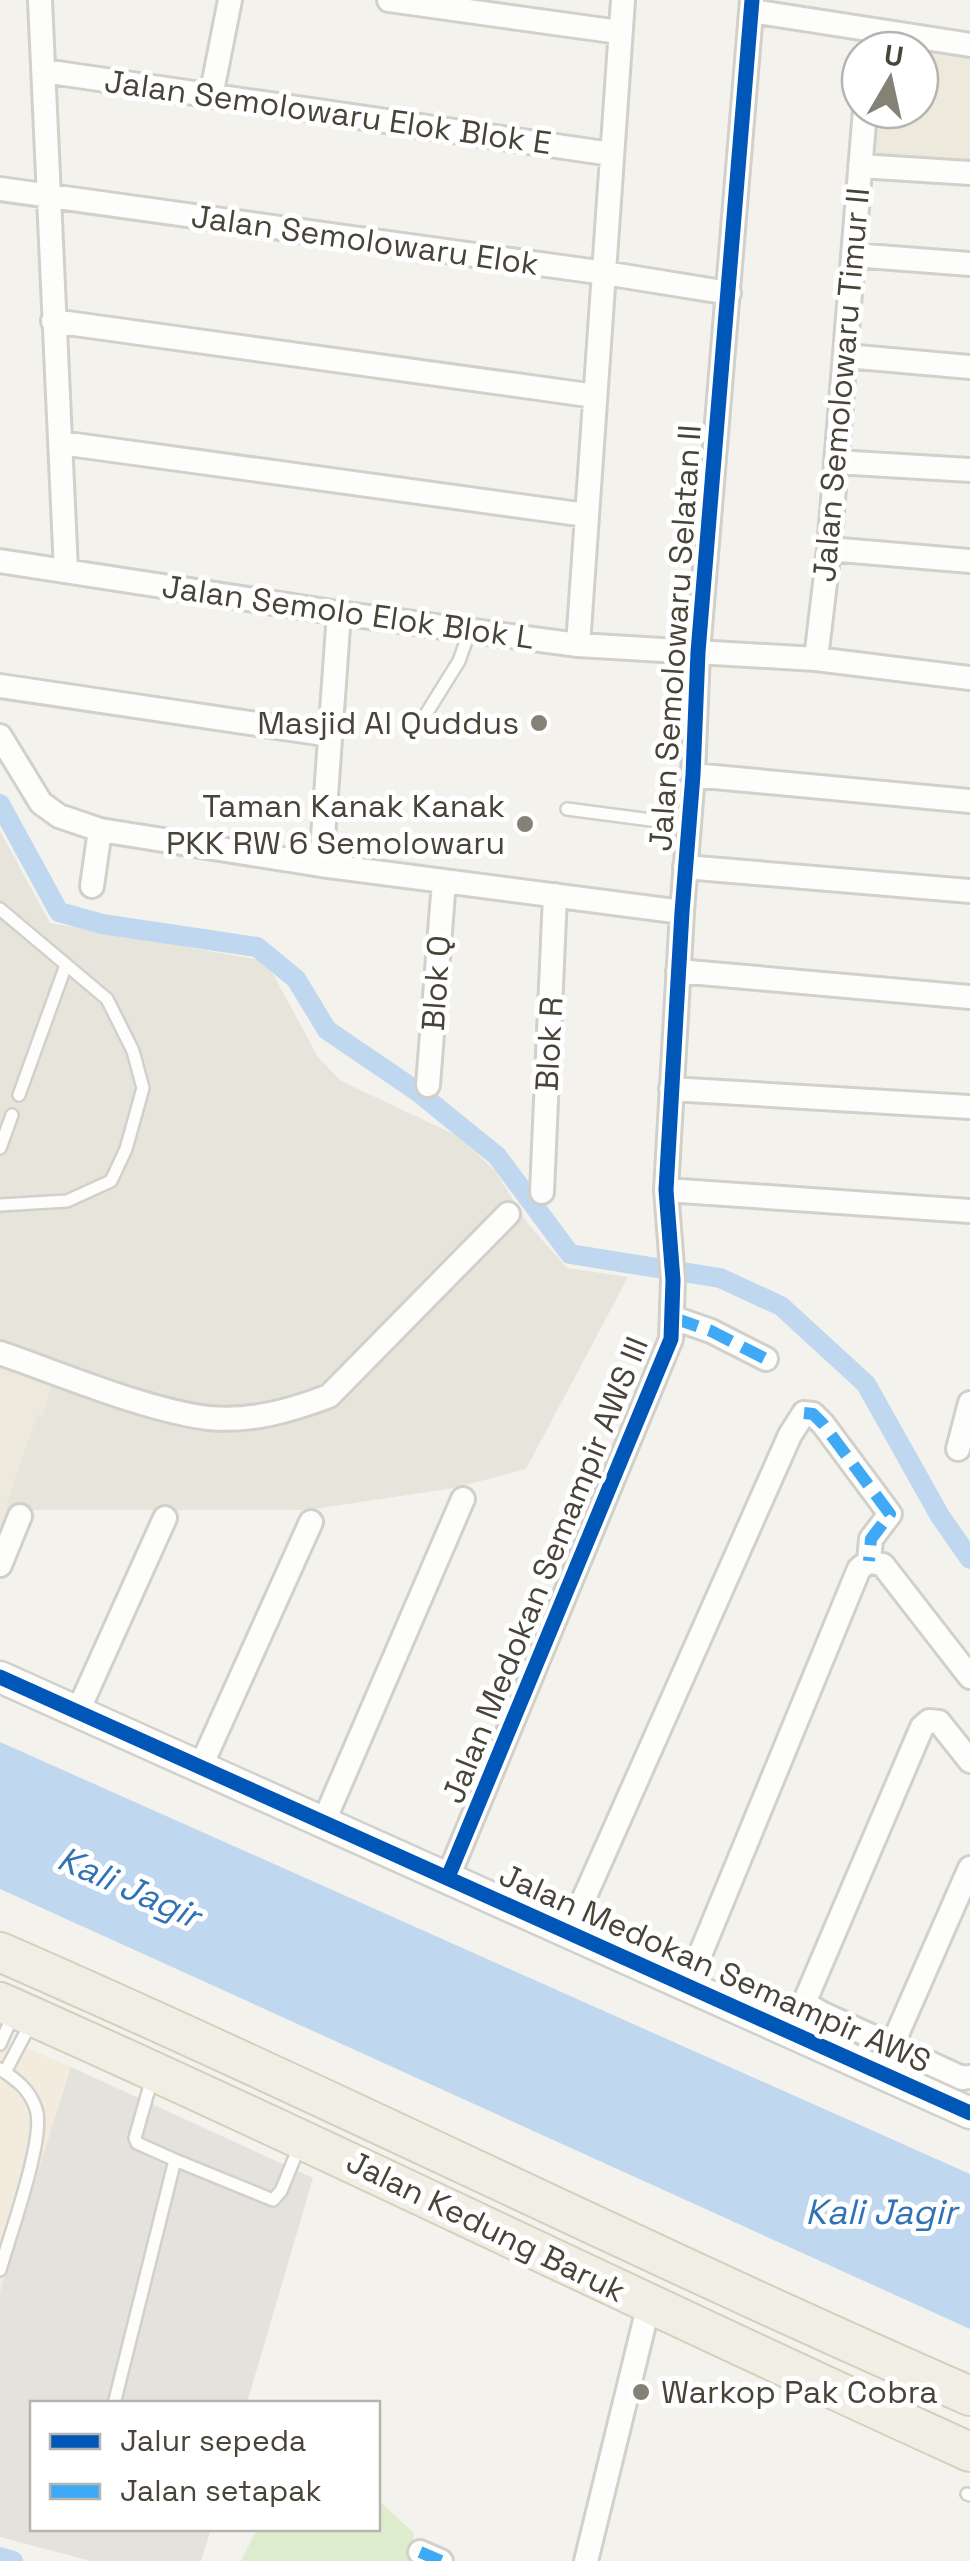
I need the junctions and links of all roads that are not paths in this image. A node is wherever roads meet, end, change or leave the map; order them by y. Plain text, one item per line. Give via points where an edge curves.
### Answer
1 (40, 0) edge
2 (230, 0) edge
3 (389, 0) edge
4 (622, 0) edge
5 (752, 5) edge
6 (840, 30) edge
7 (619, 32) junction
8 (940, 43) edge
9 (970, 45) edge
10 (44, 70) junction
11 (212, 96) junction
12 (863, 130) edge
13 (611, 154) junction
14 (860, 166) junction
15 (970, 173) edge
16 (0, 189) edge
17 (47, 196) junction
18 (853, 255) junction
19 (970, 264) edge
20 (604, 273) junction
21 (729, 293) junction
22 (54, 321) junction
23 (846, 356) junction
24 (970, 368) edge
25 (595, 396) junction
26 (61, 442) junction
27 (836, 462) junction
28 (970, 470) edge
29 (586, 515) junction
30 (829, 549) junction
31 (0, 561) edge
32 (970, 562) edge
33 (66, 571) junction
34 (338, 613) junction
35 (470, 630) junction
36 (578, 644) junction
37 (698, 652) junction
38 (816, 659) junction
39 (970, 678) edge
40 (0, 686) edge
41 (424, 726) dead end
42 (331, 735) junction
43 (0, 736) edge
44 (694, 775) junction
45 (970, 801) edge
46 (568, 808) dead end
47 (689, 825) junction
48 (100, 830) junction
49 (322, 865) junction
50 (686, 867) junction
51 (444, 881) junction
52 (92, 886) dead end
53 (970, 891) edge
54 (555, 895) junction
55 (0, 909) edge
56 (682, 912) junction
57 (66, 964) junction
58 (678, 971) junction
59 (970, 998) edge
60 (428, 1085) dead end
61 (671, 1089) junction
62 (19, 1096) dead end
63 (970, 1107) edge
64 (12, 1115) dead end
65 (0, 1148) edge
66 (666, 1190) junction
67 (542, 1192) dead end
68 (0, 1206) edge
69 (970, 1211) edge
70 (508, 1214) dead end
71 (673, 1280) joint
72 (674, 1318) junction
73 (0, 1353) edge
74 (766, 1358) dead end
75 (970, 1403) edge
76 (958, 1449) dead end
77 (463, 1499) dead end
78 (20, 1516) dead end
79 (165, 1518) dead end
80 (311, 1522) dead end
81 (876, 1563) junction
82 (0, 1565) edge
83 (0, 1677) edge
84 (970, 1677) edge
85 (78, 1711) junction
86 (970, 1761) edge
87 (200, 1766) junction
88 (324, 1820) junction
89 (970, 1868) edge
90 (448, 1877) junction
91 (568, 1932) junction
92 (0, 1952) edge
93 (688, 1984) junction
94 (16, 2009) edge
95 (0, 2044) edge
96 (886, 2058) junction
97 (2, 2071) edge
98 (155, 2072) junction
99 (970, 2077) edge
100 (970, 2113) edge
101 (302, 2138) junction
102 (175, 2160) junction
103 (0, 2270) edge
104 (649, 2304) junction
105 (789, 2317) junction
106 (772, 2359) junction
107 (970, 2396) edge
108 (115, 2401) edge
109 (970, 2452) edge
110 (586, 2561) edge

1 - 10 street
2 - 11 street
3 - 7 street
4 - 7 street
5 - 6 street
5 - 21 street, Jalan Semolowaru Selatan II
7 - 13 street
8 - 9 street
10 - 11 street, Jalan Semolowaru Elok Blok E
10 - 17 street
11 - 13 street, Jalan Semolowaru Elok Blok E
12 - 14 street, Jalan Semolowaru Timur II
13 - 20 street
14 - 15 street
14 - 18 street, Jalan Semolowaru Timur II
16 - 17 street, Jalan Semolowaru Elok
17 - 20 street, Jalan Semolowaru Elok
17 - 22 street
18 - 19 street
18 - 23 street, Jalan Semolowaru Timur II
20 - 21 street, Jalan Semolowaru Elok
20 - 25 street
21 - 37 street, Jalan Semolowaru Selatan II
22 - 25 street
22 - 26 street
23 - 24 street
23 - 27 street, Jalan Semolowaru Timur II
25 - 29 street
26 - 29 street
26 - 33 street
27 - 28 street
27 - 30 street, Jalan Semolowaru Timur II
29 - 36 street
30 - 32 street
30 - 38 street, Jalan Semolowaru Timur II
31 - 33 street, Jalan Semolo Elok Blok L
33 - 34 street, Jalan Semolo Elok Blok L
34 - 35 street, Jalan Semolo Elok Blok L
34 - 42 street
35 - 36 street, Jalan Semolo Elok Blok L
35 - 41 lane
36 - 37 street, Jalan Semolo Elok Blok L
37 - 38 street, Jalan Semolo Elok Blok L
37 - 44 street, Jalan Semolowaru Selatan II
38 - 39 street, Jalan Semolo Elok Blok L
40 - 42 street
42 - 49 street
43 - 48 street via 41,803
44 - 45 street
44 - 47 street, Jalan Semolowaru Selatan II
46 - 47 lane
47 - 50 street, Jalan Semolowaru Selatan II
48 - 49 street
48 - 52 street
49 - 51 street
50 - 53 street
50 - 56 street, Jalan Semolowaru Selatan II
51 - 54 street
51 - 60 street, Blok Q
54 - 56 street
54 - 67 street, Blok R
55 - 57 lane
56 - 58 street, Jalan Semolowaru Selatan II
57 - 62 lane
57 - 68 lane via 107,998 133,1051 142,1088 126,1149 112,1181 66,1202
58 - 59 street
58 - 61 street, Jalan Semolowaru Selatan II
61 - 63 street
61 - 66 street, Jalan Semolowaru Selatan II
64 - 65 lane
66 - 69 street
66 - 71 street, Jalan Semolowaru Selatan II
70 - 73 street via 328,1396 293,1410 208,1418
71 - 72 street, Jalan Medokan Semampir AWS III
72 - 74 street
72 - 90 street, Jalan Medokan Semampir AWS III via 666,1354
75 - 76 street
77 - 88 street
78 - 82 street
79 - 85 street
80 - 87 street
81 - 84 street
81 - 91 street via 871,1540 890,1514 823,1424 804,1413
81 - 93 street via 859,1569
83 - 85 street, Jalan Medokan Semampir AWS
85 - 87 street, Jalan Medokan Semampir AWS
86 - 96 street via 939,1722 922,1727 807,1996 808,2004
87 - 88 street, Jalan Medokan Semampir AWS
88 - 90 street, Jalan Medokan Semampir AWS
89 - 96 street
90 - 91 street, Jalan Medokan Semampir AWS
91 - 93 street, Jalan Medokan Semampir AWS
92 - 105 main road, Jalan Kedung Baruk
93 - 96 street, Jalan Medokan Semampir AWS
94 - 95 lane
94 - 97 lane
94 - 98 main road, Jalan Kedung Baruk
96 - 99 street
96 - 100 street, Jalan Medokan Semampir AWS
97 - 103 lane via 26,2088 38,2113 37,2143
98 - 101 main road, Jalan Kedung Baruk
98 - 102 lane via 135,2138
101 - 102 lane via 272,2200
101 - 104 main road, Jalan Kedung Baruk
102 - 108 lane
104 - 106 main road, Jalan Kedung Baruk
104 - 110 street
105 - 106 main road
105 - 107 main road, Jalan Kedung Baruk
106 - 109 main road, Jalan Kedung Baruk

